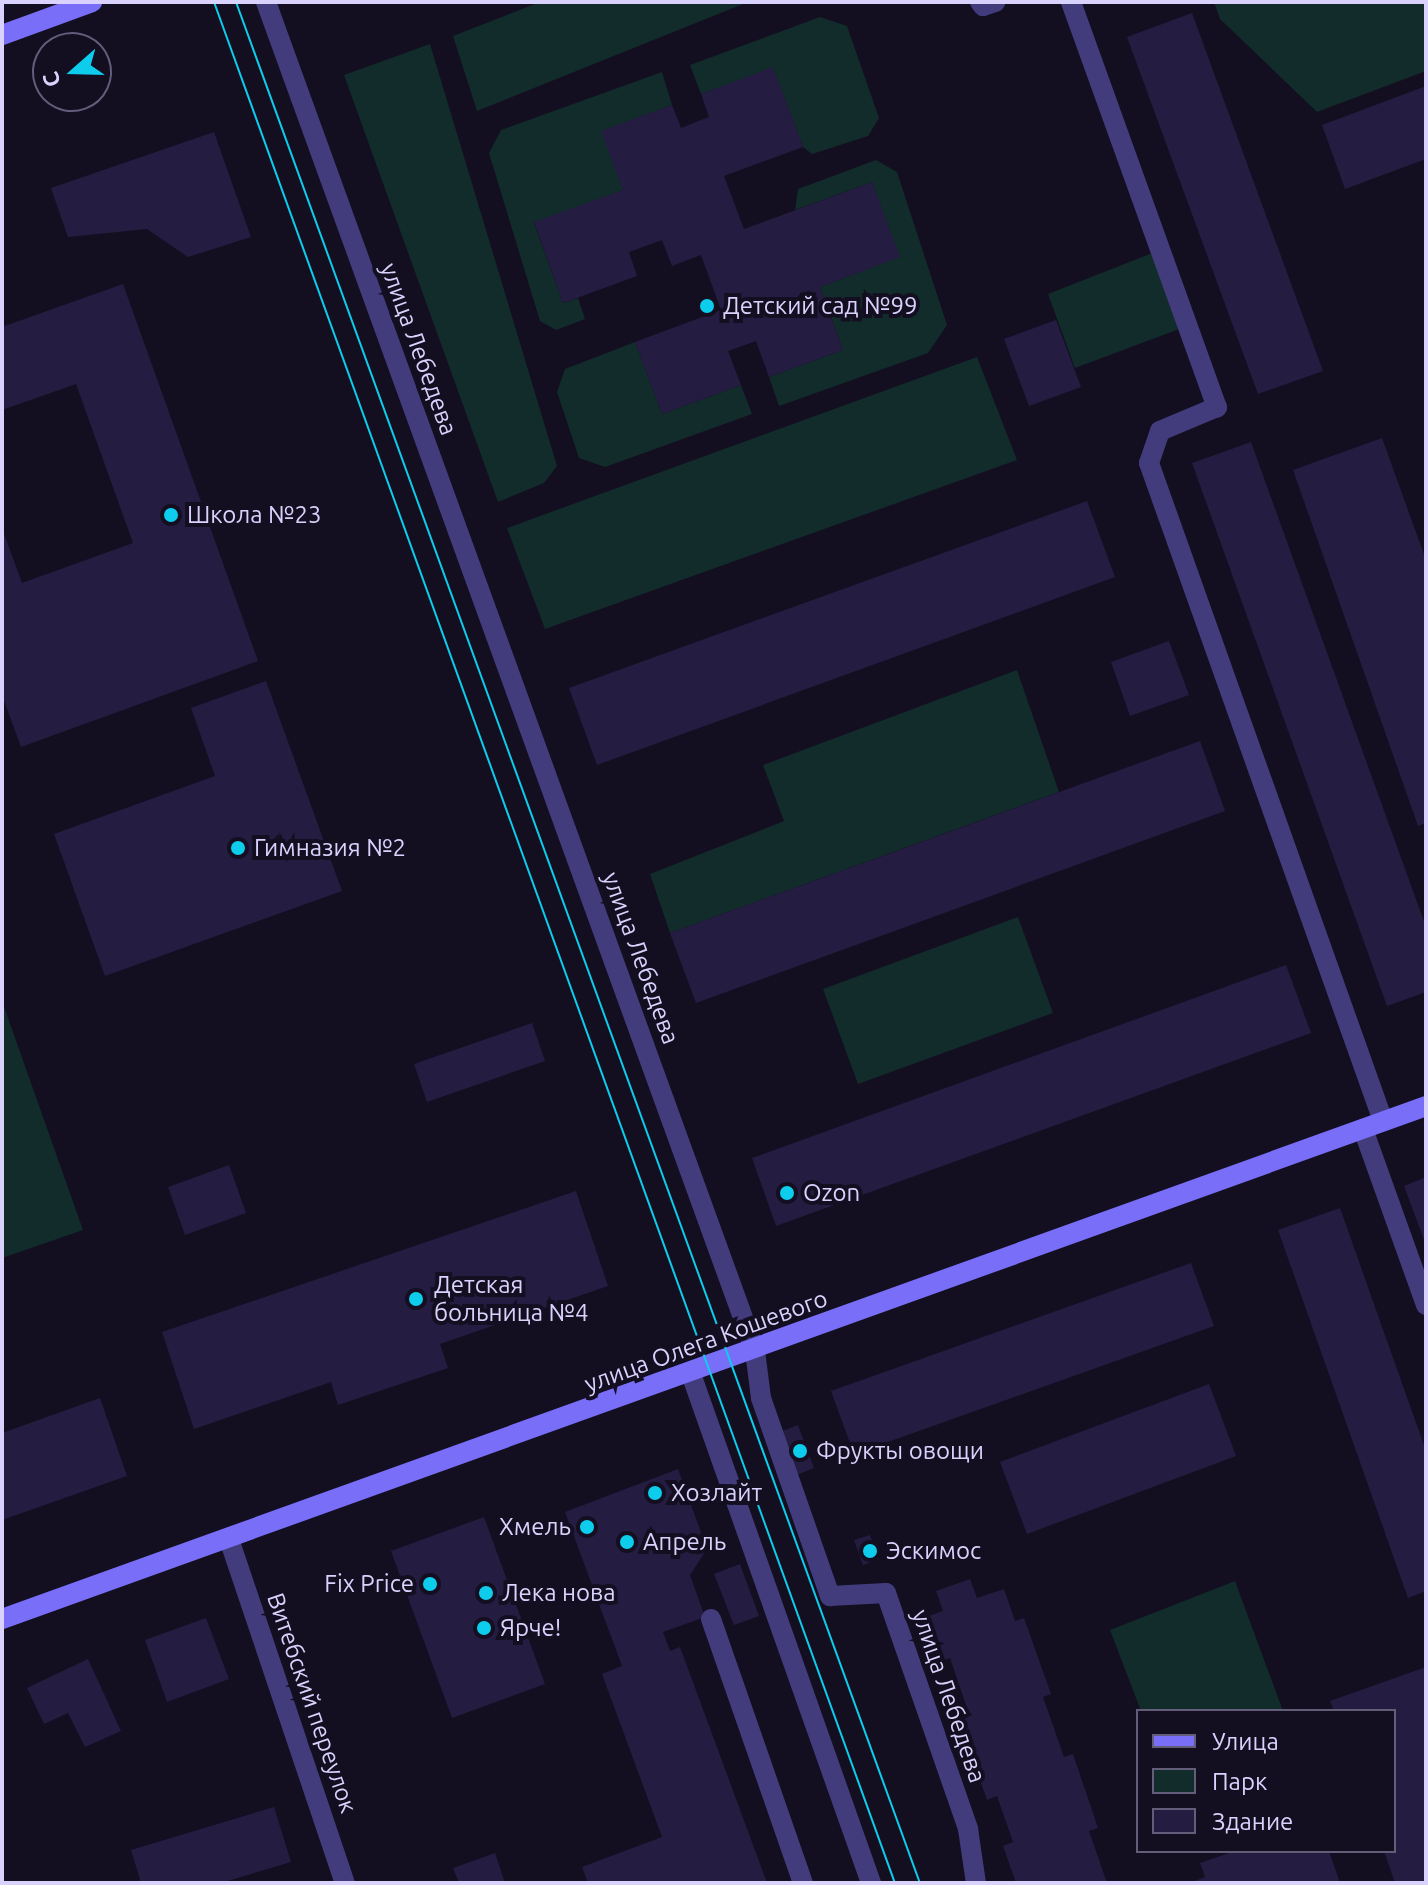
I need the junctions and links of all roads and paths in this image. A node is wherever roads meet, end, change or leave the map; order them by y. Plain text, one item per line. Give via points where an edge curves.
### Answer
1 (92, 2) edge
2 (266, 2) edge
3 (980, 2) edge
4 (995, 2) edge
5 (1071, 2) edge
6 (2, 35) edge
7 (1426, 1106) edge
8 (1383, 1121) junction
9 (1363, 1129) junction
10 (1426, 1305) edge
11 (755, 1351) junction
12 (691, 1374) junction
13 (229, 1539) junction
14 (2, 1619) edge
15 (711, 1619) dead end
16 (345, 1883) edge
17 (803, 1883) edge
18 (871, 1883) edge
19 (976, 1883) edge

1 - 6 street
2 - 11 street, улица Лебедева
3 - 4 street
5 - 8 street via 1217,407 1160,431 1149,463
7 - 8 street, улица Олега Кошевого
8 - 9 street, улица Олега Кошевого
9 - 10 street
9 - 11 street, улица Олега Кошевого
11 - 12 street, улица Олега Кошевого
11 - 19 street, улица Лебедева via 761,1398 830,1596 886,1593 968,1829
12 - 13 street, улица Олега Кошевого
12 - 18 street
13 - 14 street, улица Олега Кошевого
13 - 16 street, Витебский переулок
15 - 17 street

